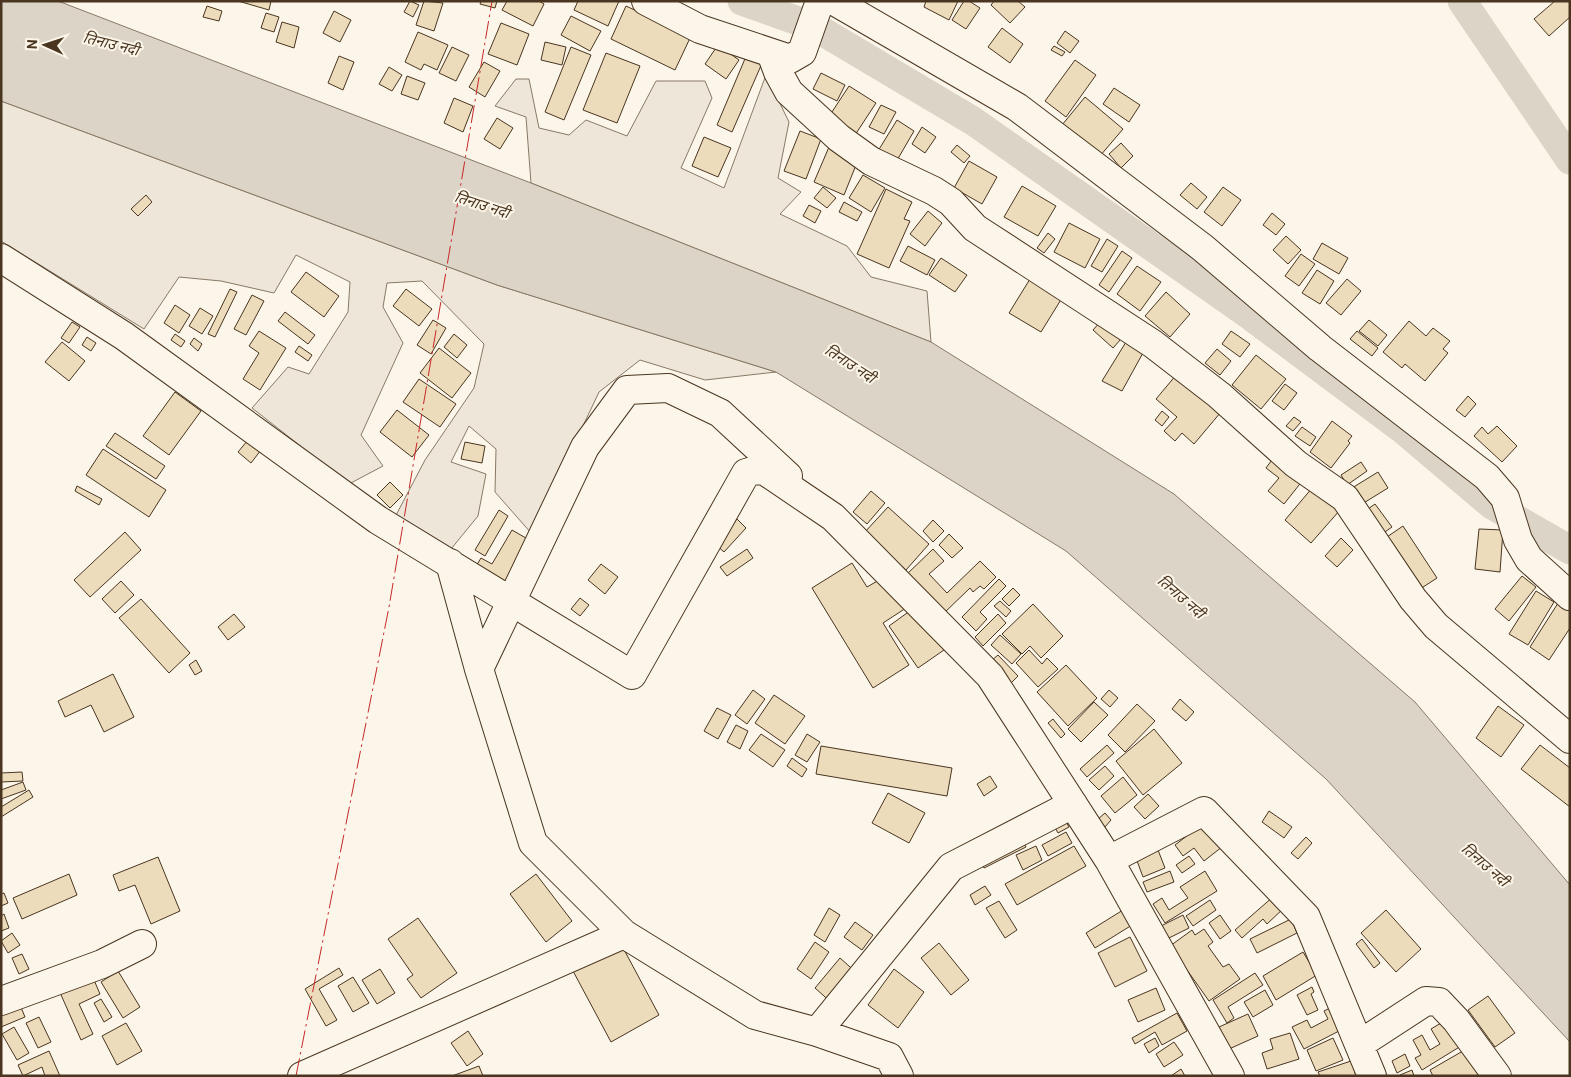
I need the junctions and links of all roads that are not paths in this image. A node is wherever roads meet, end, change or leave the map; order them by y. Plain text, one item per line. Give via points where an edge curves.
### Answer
1 (646, 1) edge
2 (820, 1) edge
3 (834, 1) edge
4 (781, 56) junction
5 (1, 258) edge
6 (832, 517) junction
7 (450, 563) junction
8 (1570, 596) edge
9 (510, 600) junction
10 (478, 669) junction
11 (1570, 739) edge
12 (1073, 804) junction
13 (1109, 860) junction
14 (624, 934) junction
15 (142, 944) dead end
16 (1, 1001) edge
17 (817, 1032) junction
18 (1360, 1044) junction
19 (302, 1076) edge
20 (899, 1076) edge
21 (1230, 1076) edge
22 (1372, 1076) edge
23 (1497, 1076) edge

1 - 4 street via 700,29
2 - 4 street via 802,52
3 - 8 street via 1018,107 1203,248 1320,348 1487,478 1505,498 1518,540 1529,559
4 - 11 street via 778,72 789,92 839,138 871,161 951,202 975,228 1153,344 1220,395 1296,464 1345,498 1413,599 1436,626
5 - 7 street via 124,336 378,520
6 - 9 street via 765,471 746,473 632,675
6 - 9 street via 720,413 668,388 627,390 585,447
6 - 12 street via 990,676
7 - 9 street
7 - 10 street
9 - 10 street
10 - 14 street via 533,844
12 - 13 street
12 - 17 street via 951,867
13 - 18 street via 1204,811 1306,917
13 - 21 street
14 - 17 street via 755,1015
14 - 19 street
15 - 16 street via 102,964
17 - 20 street via 889,1057
18 - 22 street
18 - 23 street via 1426,1001 1439,1002

